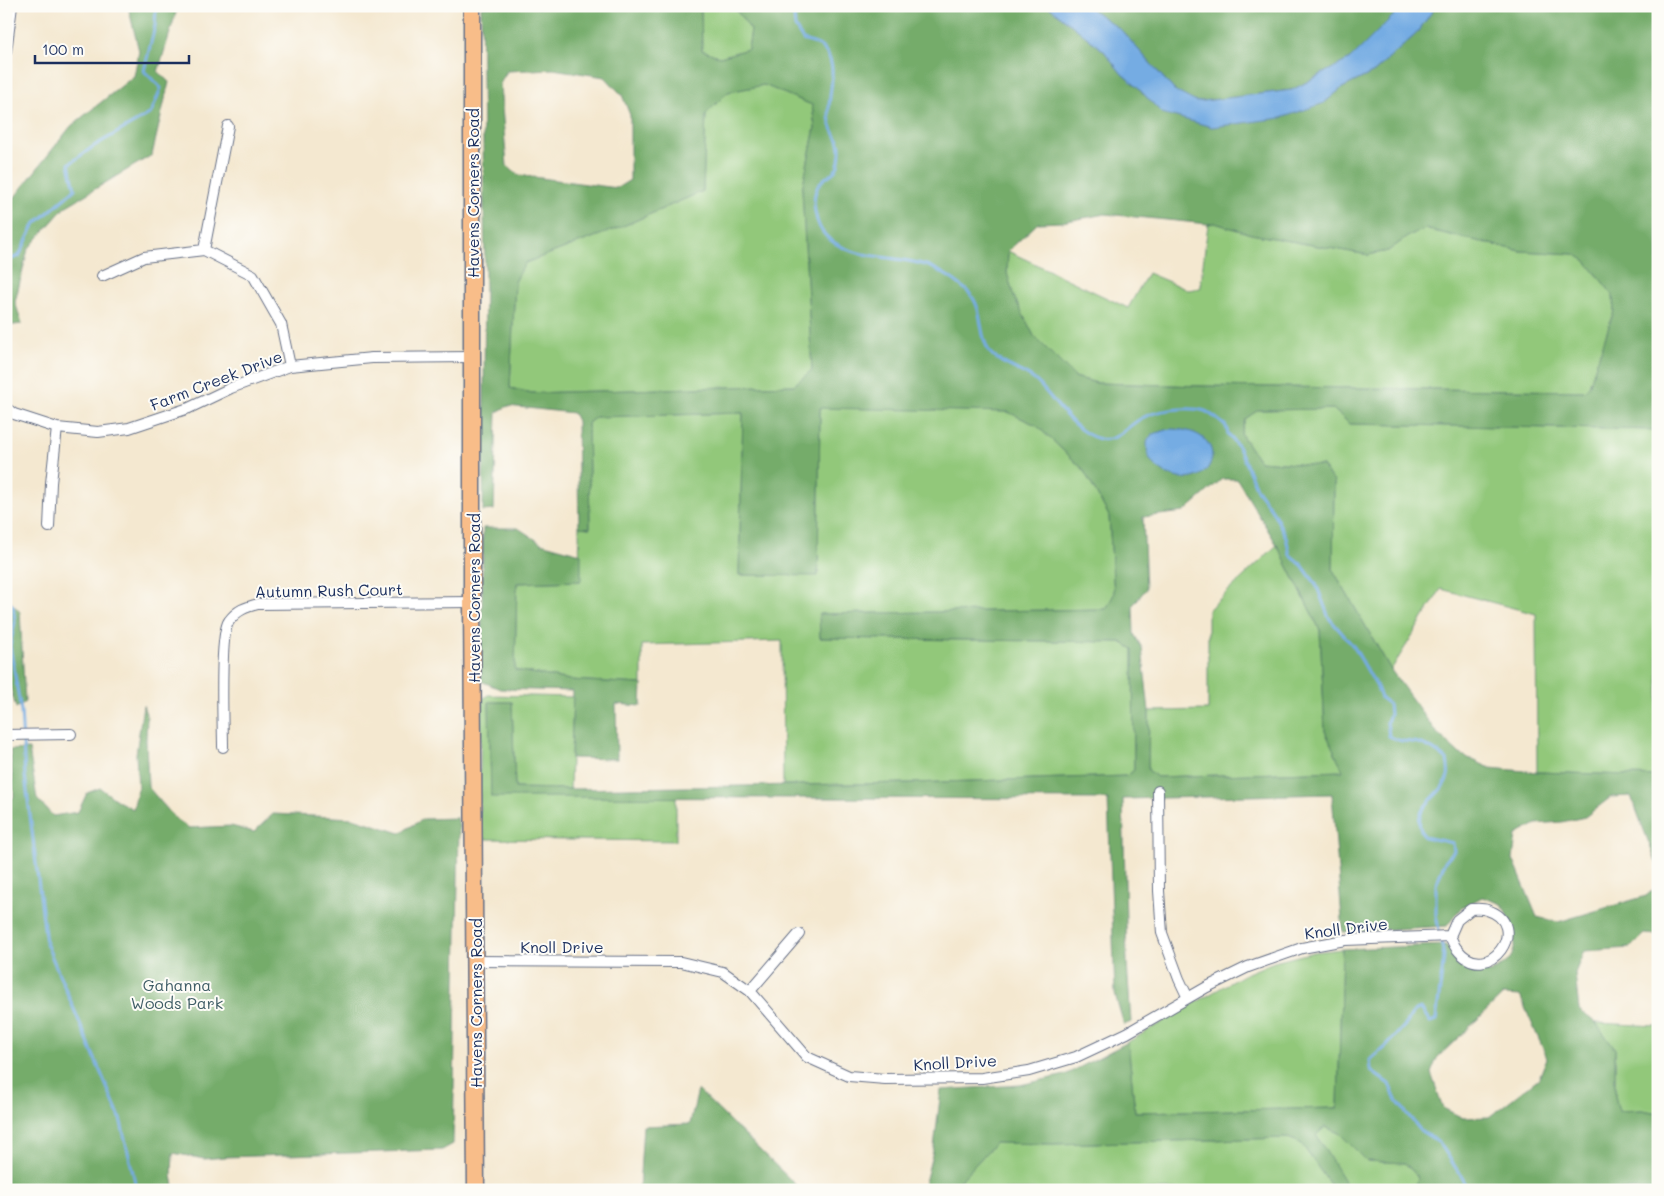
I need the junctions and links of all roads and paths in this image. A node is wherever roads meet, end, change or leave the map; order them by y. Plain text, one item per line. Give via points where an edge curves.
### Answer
1 (12, 6) edge
2 (472, 6) edge
3 (6, 52) edge
4 (228, 126) dead end
5 (204, 250) junction
6 (102, 276) dead end
7 (472, 357) junction
8 (290, 366) junction
9 (6, 408) edge
10 (57, 428) junction
11 (49, 527) dead end
12 (472, 602) junction
13 (71, 734) dead end
14 (6, 735) edge
15 (223, 747) dead end
16 (1158, 792) dead end
17 (799, 934) dead end
18 (1450, 936) junction
19 (474, 961) junction
20 (750, 991) junction
21 (1188, 998) junction
22 (476, 1190) edge

1 - 3 street
2 - 7 main road, Havens Corners Road
4 - 5 street
5 - 6 street via 144,257
5 - 8 street via 253,275 281,324
7 - 8 street, Farm Creek Drive via 372,358
7 - 12 main road, Havens Corners Road
8 - 10 street, Farm Creek Drive via 188,408 129,428 98,432
9 - 10 street, Farm Creek Drive via 14,414
10 - 11 street
12 - 15 street, Autumn Rush Court via 258,604 240,609 228,622 223,639
12 - 19 main road, Havens Corners Road
13 - 14 street
16 - 21 street via 1162,933
17 - 20 street
18 - 18 street via 1458,950 1471,960 1483,962 1504,948 1507,937 1499,916 1486,909 1471,910 1457,920
18 - 21 street, Knoll Drive via 1345,940 1302,948 1248,967
19 - 20 street, Knoll Drive via 681,962 723,972
19 - 22 main road, Havens Corners Road
20 - 21 street, Knoll Drive via 807,1057 849,1076 885,1079 982,1078 1029,1071 1076,1057 1127,1033

